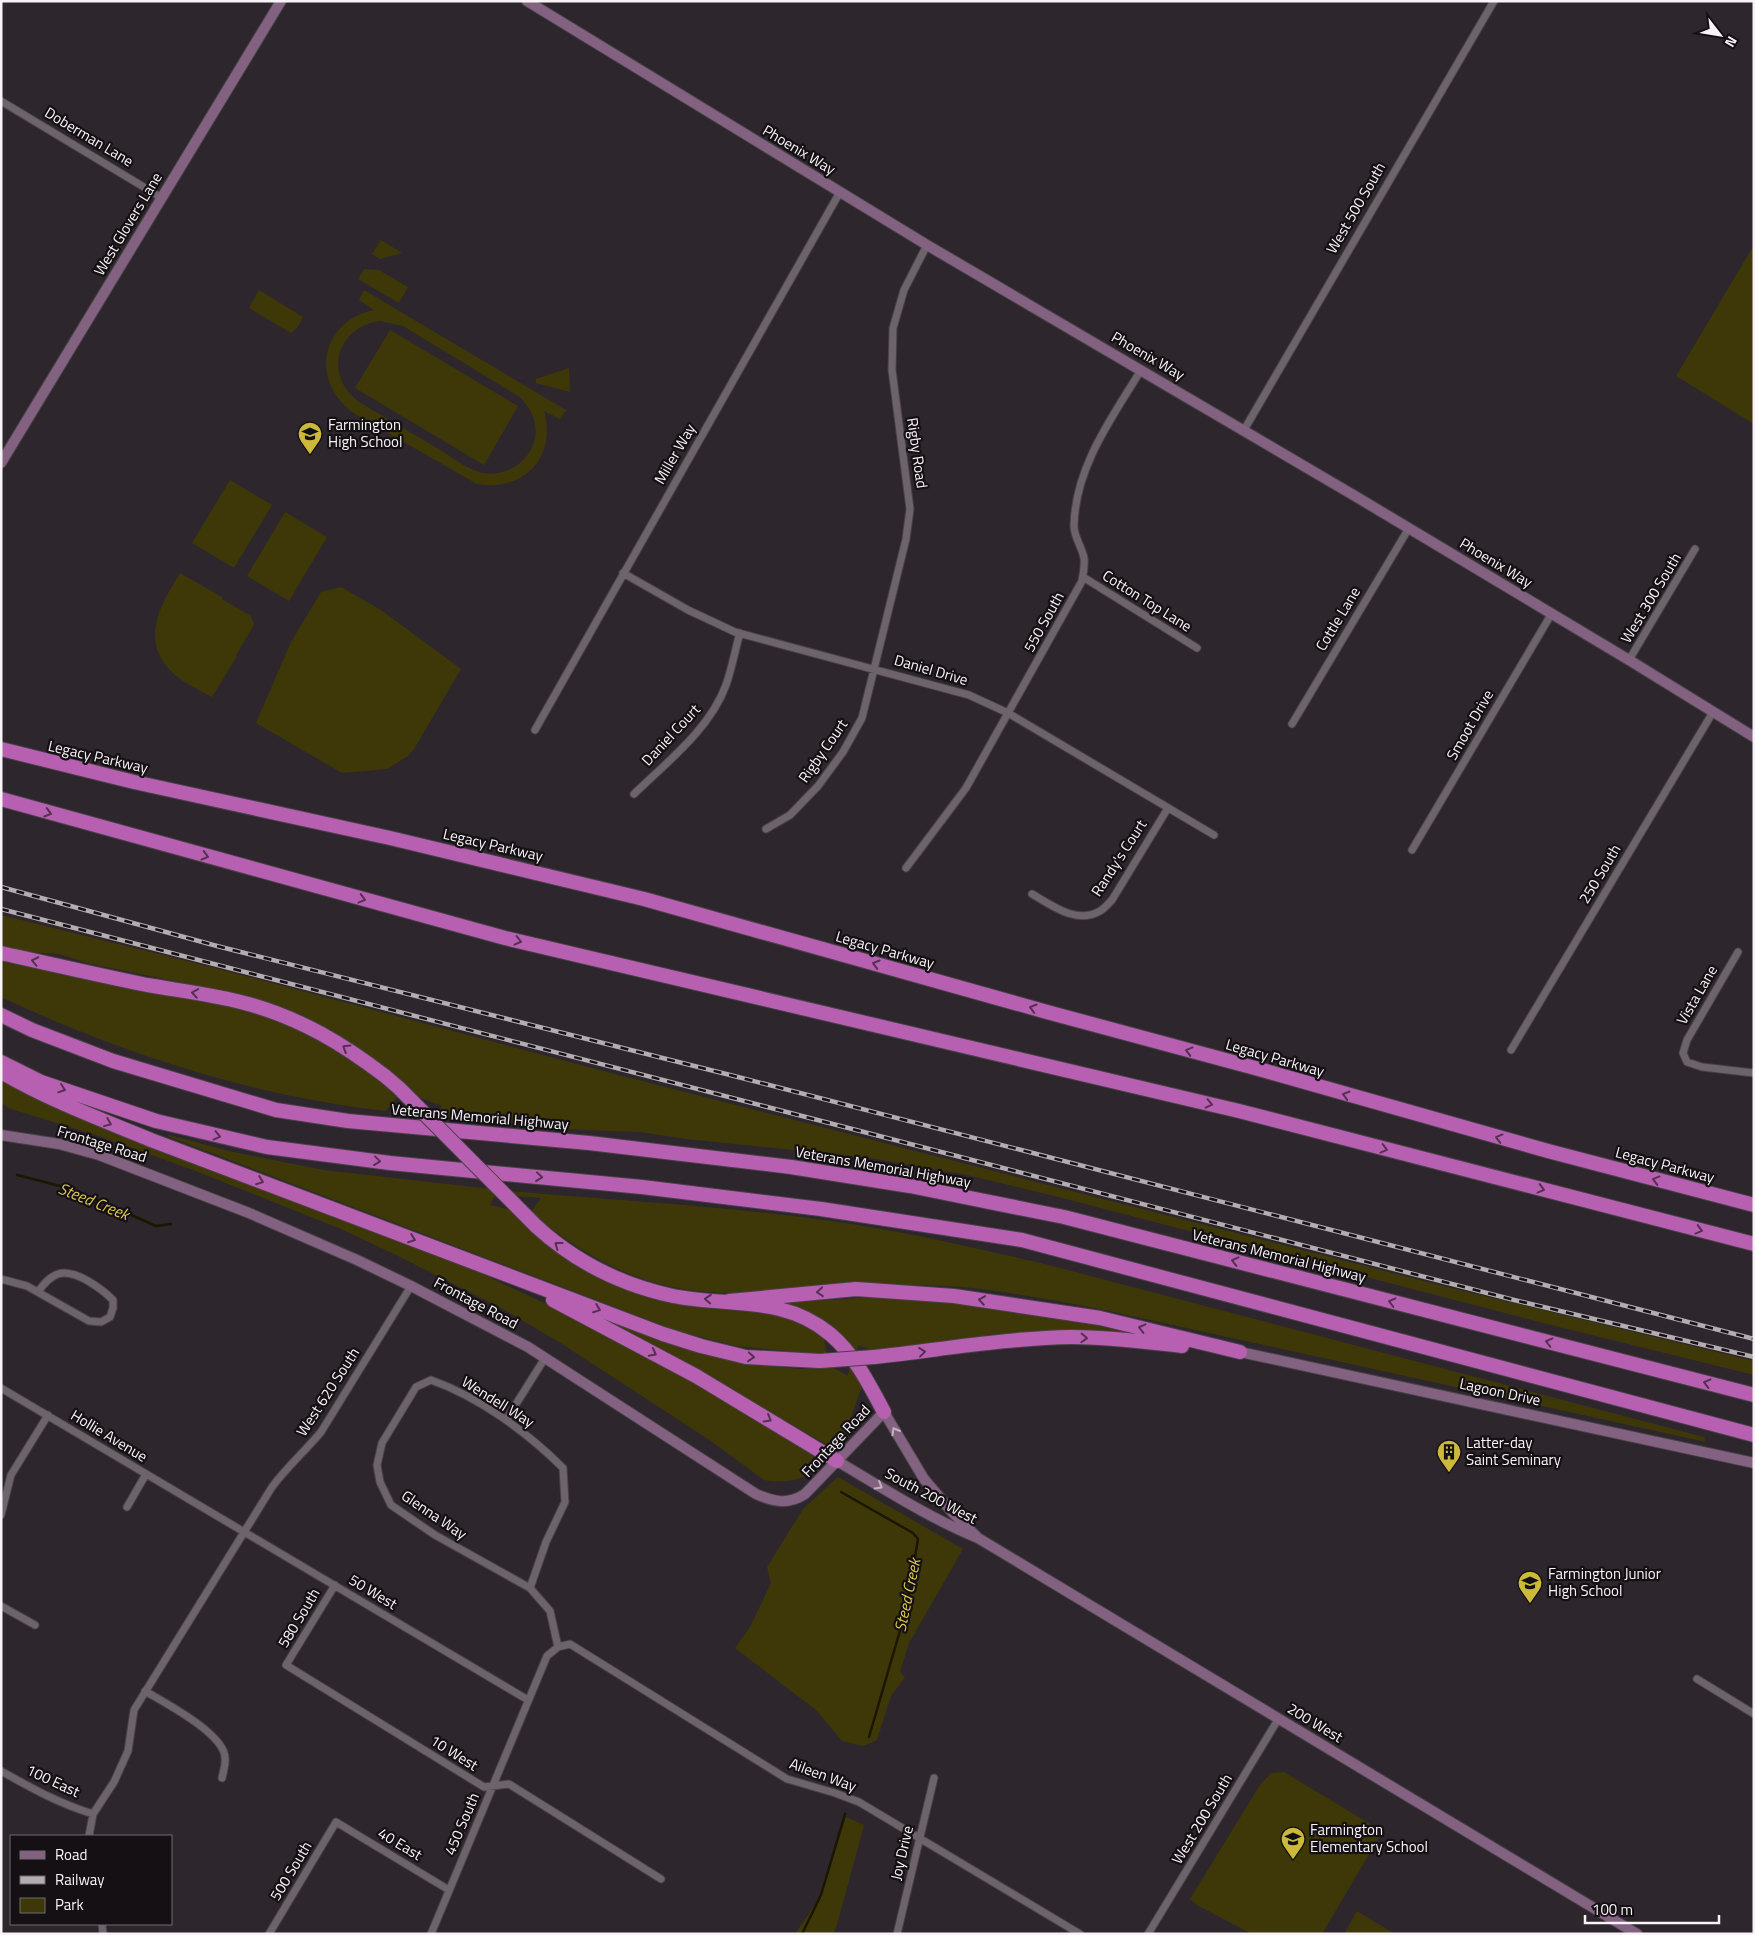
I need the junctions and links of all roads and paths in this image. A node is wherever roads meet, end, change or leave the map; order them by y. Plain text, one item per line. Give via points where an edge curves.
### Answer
1 (281, 1) edge
2 (527, 1) edge
3 (1494, 1) edge
4 (1, 101) edge
5 (840, 192) junction
6 (162, 198) junction
7 (928, 245) junction
8 (1141, 370) junction
9 (1244, 430) junction
10 (1, 463) edge
11 (1409, 528) junction
12 (1696, 549) dead end
13 (624, 573) junction
14 (1082, 577) junction
15 (1552, 613) junction
16 (740, 633) junction
17 (1197, 648) dead end
18 (1629, 660) junction
19 (874, 668) junction
20 (1713, 712) junction
21 (1008, 713) junction
22 (1292, 724) dead end
23 (534, 730) dead end
24 (1754, 737) edge
25 (1, 749) edge
26 (634, 794) dead end
27 (1, 799) edge
28 (1168, 808) junction
29 (766, 829) dead end
30 (1214, 835) dead end
31 (1412, 850) dead end
32 (906, 868) dead end
33 (1032, 894) dead end
34 (1738, 952) dead end
35 (1, 953) edge
36 (1, 1015) edge
37 (1511, 1050) dead end
38 (1, 1062) edge
39 (1, 1072) edge
40 (1754, 1073) edge
41 (1, 1135) edge
42 (1754, 1205) edge
43 (1754, 1244) edge
44 (502, 1273) junction
45 (1, 1279) edge
46 (411, 1286) junction
47 (38, 1292) junction
48 (729, 1301) junction
49 (1240, 1352) junction
50 (545, 1358) junction
51 (431, 1380) joint
52 (1, 1388) edge
53 (1754, 1395) edge
54 (884, 1412) junction
55 (48, 1415) junction
56 (506, 1420) junction
57 (1754, 1435) edge
58 (837, 1461) junction
59 (1754, 1463) edge
60 (146, 1474) junction
61 (126, 1507) dead end
62 (204, 1508) joint
63 (1, 1515) edge
64 (244, 1532) junction
65 (978, 1538) junction
66 (334, 1585) junction
67 (530, 1588) junction
68 (1, 1606) edge
69 (35, 1625) dead end
70 (558, 1647) junction
71 (286, 1665) joint
72 (1697, 1679) dead end
73 (146, 1691) junction
74 (528, 1700) junction
75 (1753, 1712) edge
76 (1279, 1718) junction
77 (1, 1771) edge
78 (222, 1778) dead end
79 (934, 1778) dead end
80 (493, 1786) junction
81 (93, 1814) junction
82 (336, 1822) joint
83 (89, 1835) edge
84 (919, 1838) junction
85 (661, 1879) dead end
86 (449, 1890) junction
87 (1635, 1933) edge
88 (269, 1934) edge
89 (431, 1934) edge
90 (897, 1934) edge
91 (1080, 1934) edge
92 (1148, 1934) edge

1 - 6 street, West Glovers Lane
2 - 5 street, Phoenix Way
3 - 9 street, West 500 South
4 - 6 street, Doberman Lane
5 - 7 street, Phoenix Way
5 - 13 street, Miller Way
6 - 10 street, West Glovers Lane
7 - 8 street, Phoenix Way
7 - 19 street, Rigby Road via 904,290 893,328 892,370 910,508 906,539
8 - 9 street, Phoenix Way
8 - 14 street, 550 South via 1094,448 1080,483 1074,528 1084,558
9 - 11 street, Phoenix Way
11 - 15 street, Phoenix Way
11 - 22 street, Cottle Lane
12 - 18 street, West 300 South
13 - 16 street, Daniel Drive via 705,619
13 - 23 street, Miller Way
14 - 17 street, Cotton Top Lane
14 - 21 street, 550 South via 1061,621
15 - 18 street, Phoenix Way
15 - 31 street, Smoot Drive
16 - 19 street, Daniel Drive
16 - 26 street, Daniel Court via 725,686 710,716
18 - 20 street, Phoenix Way
19 - 21 street, Daniel Drive via 969,695
19 - 29 street, Rigby Court via 862,718 843,752 818,786 790,815
20 - 24 street, Phoenix Way
20 - 37 street, 250 South
21 - 28 street, Daniel Drive
21 - 32 street, 550 South via 966,788
42 -> 25 highway, Legacy Parkway via 1539,1149 644,899
27 -> 43 highway via 505,938 1239,1111
28 - 30 street, Daniel Drive
28 - 33 street, Randy's Court via 1112,900 1099,912 1087,916 1072,915
34 - 40 street, Vista Lane via 1687,1040 1683,1053 1687,1062 1702,1067
48 -> 35 highway, bridge via 674,1296 629,1283 570,1254 536,1226 385,1076 318,1030 251,1004
53 -> 36 highway, Veterans Memorial Highway via 1064,1217 910,1186 791,1167 348,1121 276,1110 113,1061
38 -> 57 highway via 41,1082 156,1121 268,1147 801,1206 1022,1240
39 -> 44 highway via 59,1102 151,1140
41 - 46 street, Frontage Road via 59,1144 99,1155 249,1213
44 -> 49 highway, bridge via 663,1334 746,1357 820,1361 1072,1337
44 -> 58 highway via 696,1376
45 - 47 street
46 - 50 street, Frontage Road
46 - 64 street, West 620 South via 321,1432 286,1468
47 - 47 street via 48,1280 66,1272 105,1292 113,1300 113,1308 110,1316 101,1322 89,1321
49 -> 48 highway via 1100,1318 954,1296 856,1289
48 - 54 highway via 787,1311 830,1334 854,1360
49 - 59 street, Lagoon Drive
50 - 56 street
50 - 58 street, Frontage Road via 764,1498 780,1502 798,1498 808,1492
51 - 56 street, Wendell Way
51 - 67 street, Glenna Way via 416,1388 382,1443 376,1465 380,1482 391,1505 435,1535
52 - 55 street, Hollie Avenue
54 - 58 street, Frontage Road
65 -> 54 street, South 200 West via 924,1479
55 - 60 street, Hollie Avenue
55 - 63 street via 12,1475
56 - 67 street, Wendell Way via 564,1468 565,1502 546,1542
58 -> 65 street, South 200 West via 888,1492
60 - 61 street
60 - 62 street, Hollie Avenue
62 - 64 street, 50 West
64 - 66 street, 50 West
64 - 73 street, West 620 South
65 - 76 street, 200 West
66 - 71 street, 580 South
66 - 74 street, 50 West
67 - 70 street, Glenna Way via 550,1611
68 - 69 street
70 - 74 street, 450 South via 547,1656
70 - 84 street, Aileen Way via 570,1644 787,1779 859,1802
71 - 80 street, 10 West via 484,1787
72 - 75 street
73 - 78 street via 203,1727 218,1741 226,1757
73 - 81 street, West 620 South via 134,1710 128,1751 114,1782
74 - 80 street, 450 South
76 - 87 street, 200 West
76 - 92 street, West 200 South
77 - 81 street, 100 East via 40,1793
79 - 84 street, Joy Drive
80 - 85 street, 10 West via 509,1784
80 - 86 street, 450 South
81 - 83 street
82 - 86 street, 40 East
82 - 88 street, 500 South
84 - 90 street, Joy Drive
84 - 91 street, Aileen Way
86 - 89 street, 450 South

